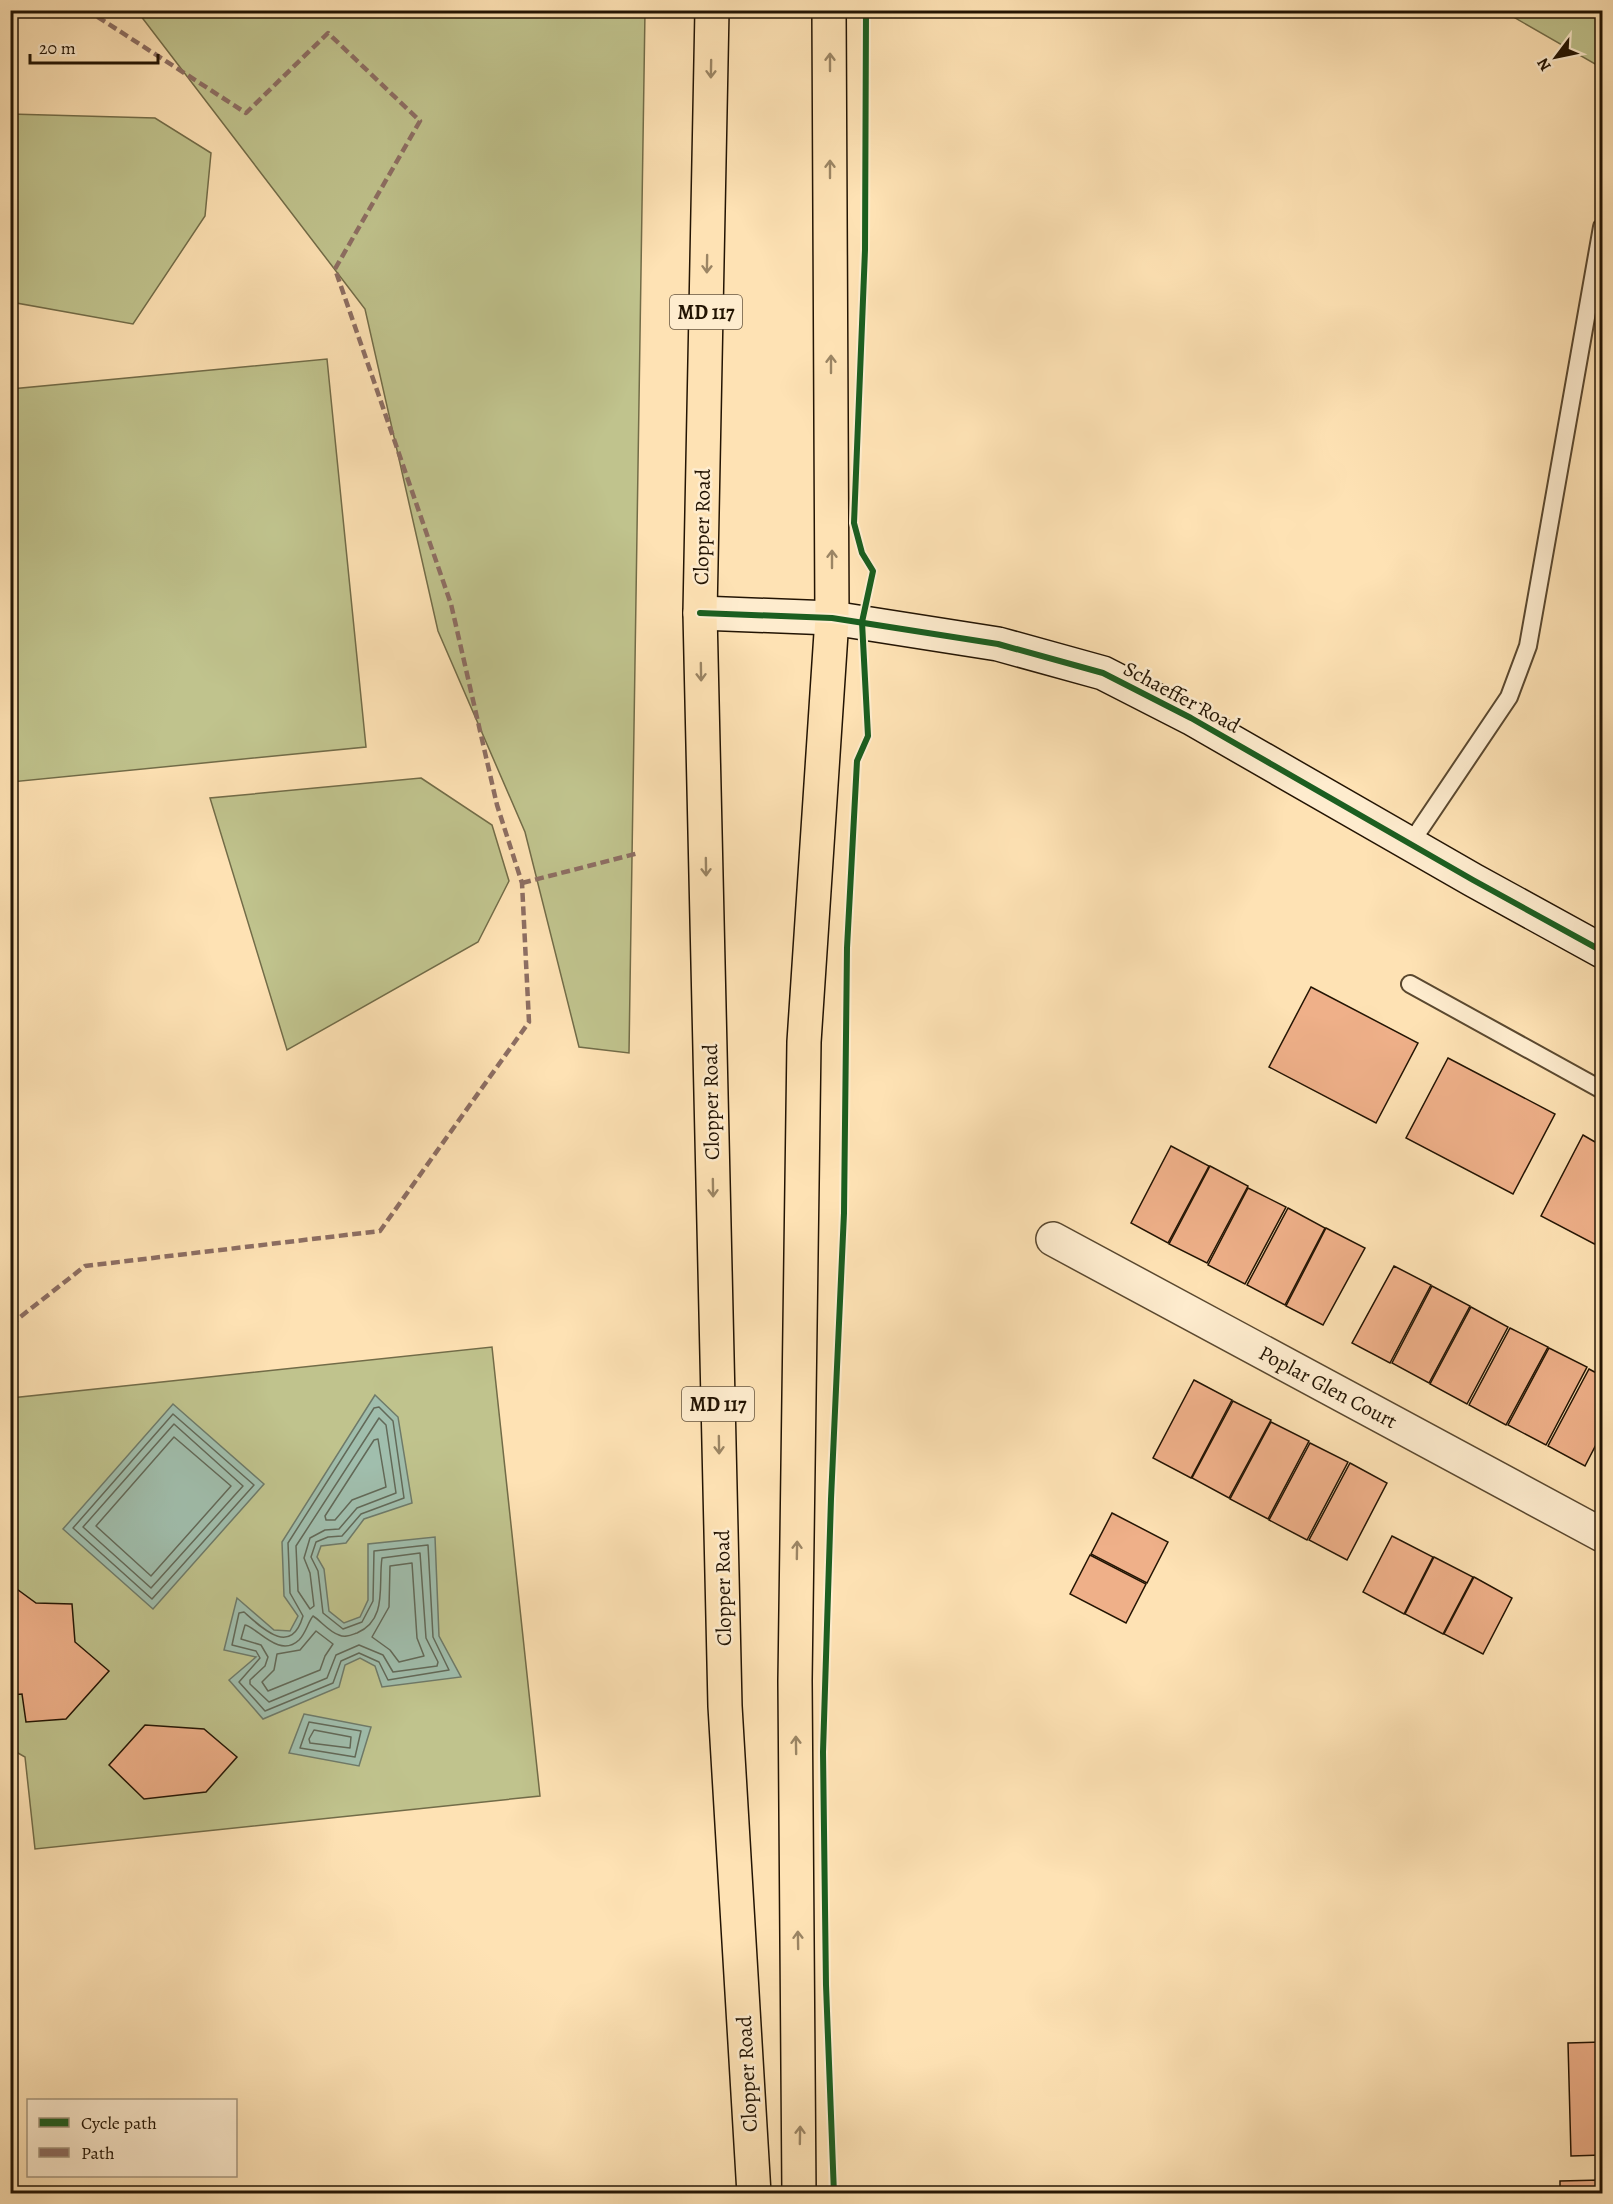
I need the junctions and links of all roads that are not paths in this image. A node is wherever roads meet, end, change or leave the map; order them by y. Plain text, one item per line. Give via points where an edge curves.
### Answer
1 (712, 10) edge
2 (829, 10) edge
3 (1602, 227) edge
4 (700, 613) junction
5 (832, 618) junction
6 (1410, 844) junction
7 (1602, 951) edge
8 (1410, 984) dead end
9 (1602, 1090) edge
10 (1053, 1239) dead end
11 (1602, 1535) edge
12 (754, 2193) edge
13 (799, 2193) edge

1 -> 4 main road, Clopper Road / MD 117
5 -> 2 main road
3 - 6 lane via 1528,646 1509,697
4 - 5 street, Schaeffer Road
4 -> 12 main road, Clopper Road / MD 117 via 725,1706
5 - 6 street, Schaeffer Road via 998,644 1103,673 1191,718
13 -> 5 main road via 795,1681 804,1042
6 - 7 street, Schaeffer Road
8 - 9 lane
10 - 11 street, Poplar Glen Court

